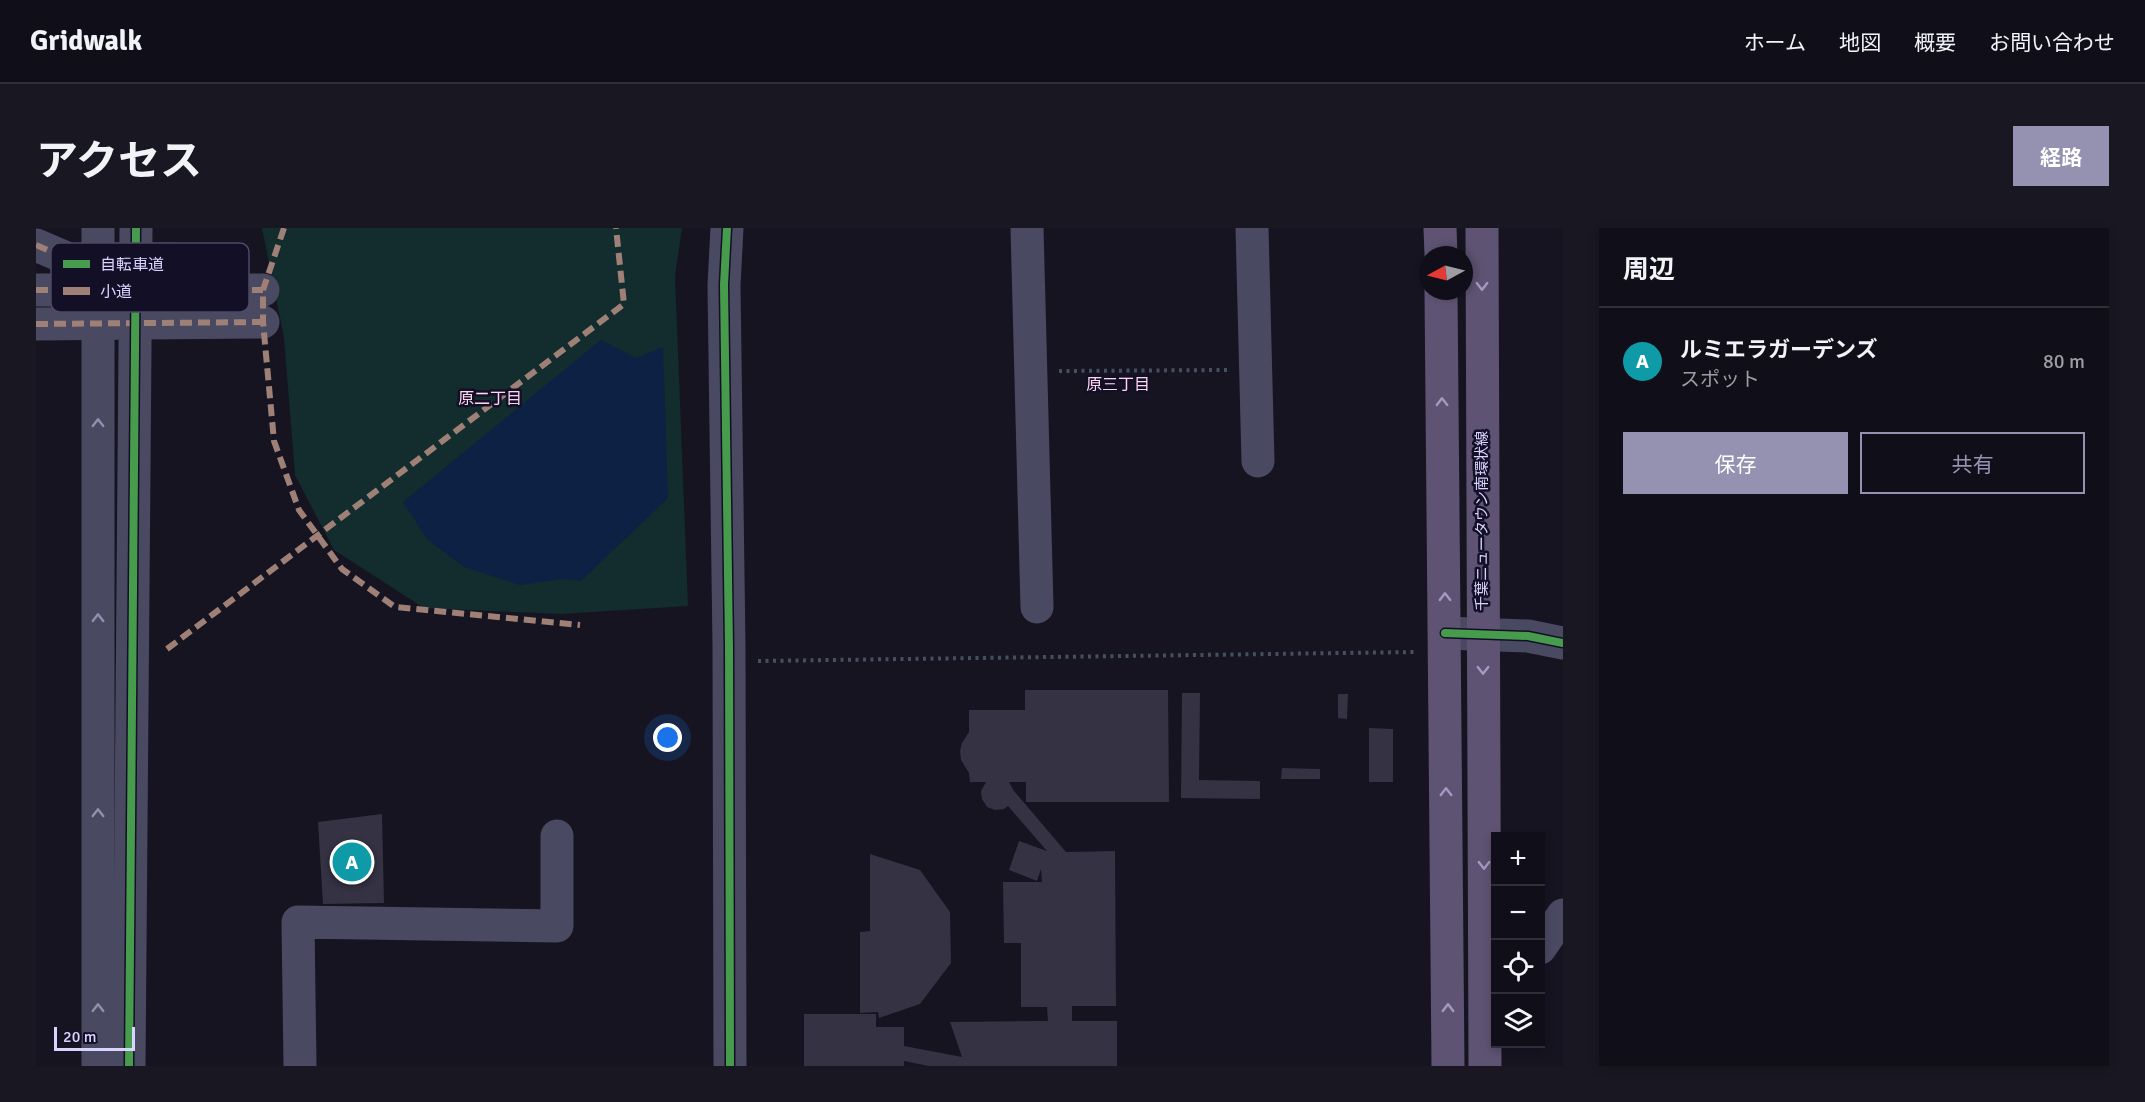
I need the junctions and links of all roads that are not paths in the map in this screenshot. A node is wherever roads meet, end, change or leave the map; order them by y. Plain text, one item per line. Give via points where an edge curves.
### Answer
1 (727, 228) edge
2 (1027, 228) edge
3 (1252, 228) edge
4 (1440, 228) edge
5 (1482, 228) edge
6 (36, 245) edge
7 (1441, 246) edge
8 (51, 251) edge
9 (36, 290) edge
10 (51, 291) edge
11 (1441, 300) edge
12 (249, 305) edge
13 (249, 307) edge
14 (98, 312) edge
15 (135, 312) edge
16 (187, 312) edge
17 (36, 324) edge
18 (1258, 461) dead end
19 (1037, 607) dead end
20 (1445, 633) junction
21 (1482, 633) junction
22 (1563, 642) edge
23 (557, 836) dead end
24 (1563, 915) edge
25 (1545, 941) edge
26 (1490, 977) edge
27 (98, 1066) edge
28 (129, 1066) edge
29 (300, 1066) edge
30 (729, 1066) edge
31 (1448, 1066) edge
32 (1485, 1066) edge

1 - 30 street via 724,285
2 - 19 street
3 - 18 street
4 - 7 main road
5 -> 21 main road, 千葉ニュータウン南環状線
6 - 8 street
9 - 10 street, bridge
20 -> 11 main road
12 - 13 street, bridge via 263,306
27 -> 14 street
15 - 28 street
16 - 17 street, bridge
20 - 21 street
31 -> 20 main road
21 - 22 street
21 -> 26 main road, 千葉ニュータウン南環状線
23 - 29 street via 557,926 298,922
24 - 25 street
26 - 32 main road, 千葉ニュータウン南環状線

